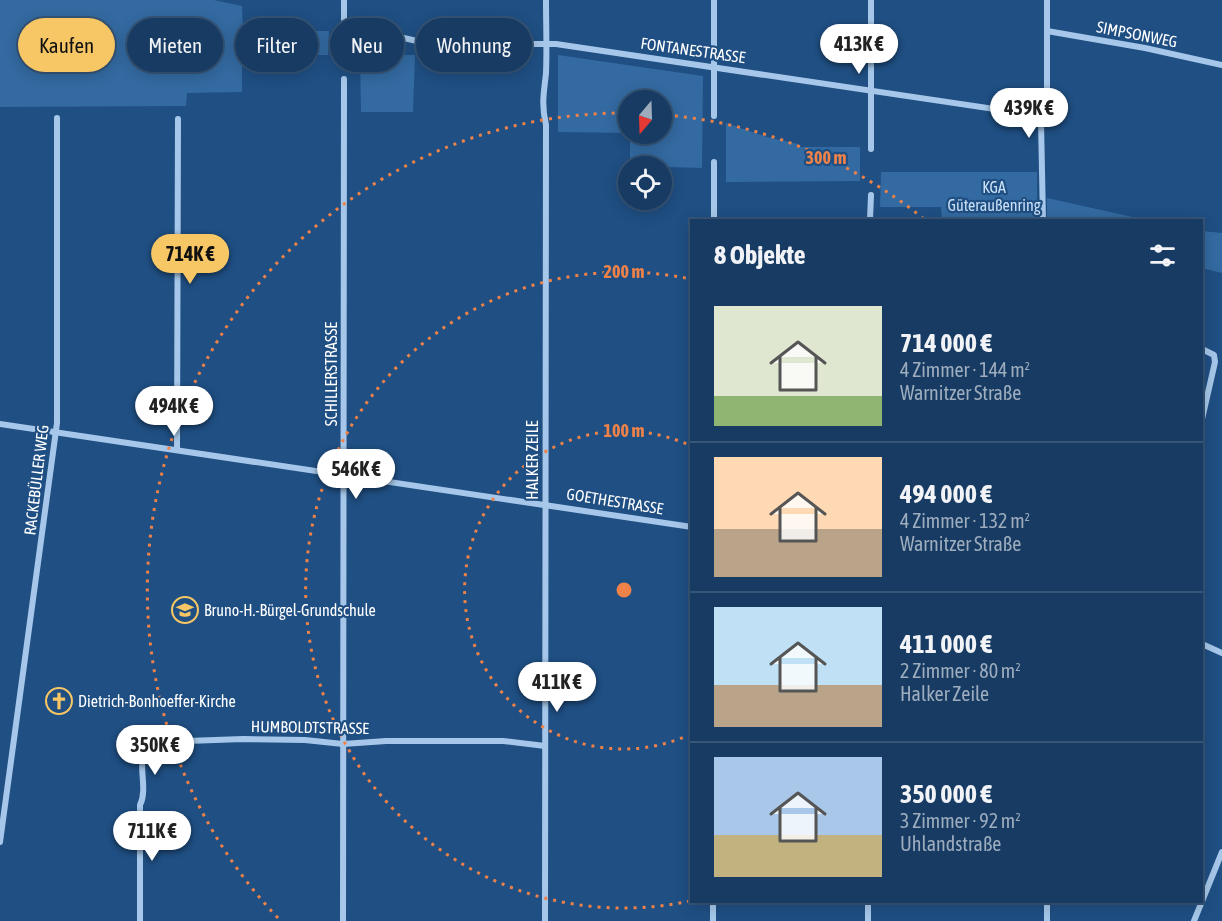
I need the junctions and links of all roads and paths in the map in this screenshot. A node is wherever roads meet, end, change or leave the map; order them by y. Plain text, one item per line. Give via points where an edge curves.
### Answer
1 (344, 0) edge
2 (546, 0) edge
3 (714, 0) edge
4 (871, 0) edge
5 (1047, 0) edge
6 (1047, 32) junction
7 (546, 44) junction
8 (1222, 65) edge
9 (714, 67) junction
10 (344, 79) dead end
11 (871, 90) junction
12 (1039, 110) junction
13 (714, 116) dead end
14 (57, 118) dead end
15 (178, 119) dead end
16 (871, 149) dead end
17 (714, 162) dead end
18 (870, 195) dead end
19 (714, 219) edge
20 (870, 219) edge
21 (1043, 219) edge
22 (1203, 350) edge
23 (1203, 415) edge
24 (0, 424) edge
25 (56, 432) junction
26 (177, 450) junction
27 (344, 475) junction
28 (546, 504) junction
29 (690, 527) edge
30 (1203, 644) edge
31 (1222, 653) edge
32 (343, 744) junction
33 (544, 746) junction
34 (0, 842) edge
35 (1222, 852) edge
36 (1203, 899) edge
37 (713, 903) edge
38 (868, 903) edge
39 (1047, 903) edge
40 (1201, 903) edge
41 (140, 921) edge
42 (343, 921) edge
43 (545, 921) edge
44 (713, 921) edge
45 (868, 921) edge
46 (1047, 921) edge
47 (1194, 921) edge

1 - 7 street, FONTANESTRASSE via 344,23 430,44
2 - 7 street, HALKER ZEILE
3 - 9 street
4 - 11 street
5 - 6 street
6 - 8 street, SIMPSONWEG
6 - 12 street via 1046,101
7 - 9 street, FONTANESTRASSE
7 - 28 street, HALKER ZEILE via 542,92 546,125
9 - 11 street, FONTANESTRASSE
9 - 13 street
10 - 27 street, SCHILLERSTRASSE
11 - 12 street, FONTANESTRASSE via 1021,112
11 - 16 street
12 - 21 street
14 - 25 street, RACKEBÜLLER WEG
15 - 26 street
17 - 19 street
18 - 20 street
22 - 23 street via 1214,355 1215,363
24 - 25 street, GOETHESTRASSE
25 - 26 street, GOETHESTRASSE
25 - 34 street, RACKEBÜLLER WEG
26 - 27 street, GOETHESTRASSE
27 - 28 street, GOETHESTRASSE
27 - 32 street, SCHILLERSTRASSE
28 - 29 street, GOETHESTRASSE
28 - 33 street, HALKER ZEILE
30 - 31 street
32 - 33 street, HUMBOLDTSTRASSE via 503,741
32 - 41 street, HUMBOLDTSTRASSE via 243,739 159,742 148,748 143,754 140,806
32 - 42 street, SCHILLERSTRASSE
33 - 43 street, HALKER ZEILE
35 - 36 street
37 - 44 street
38 - 45 street
39 - 46 street
40 - 47 street

